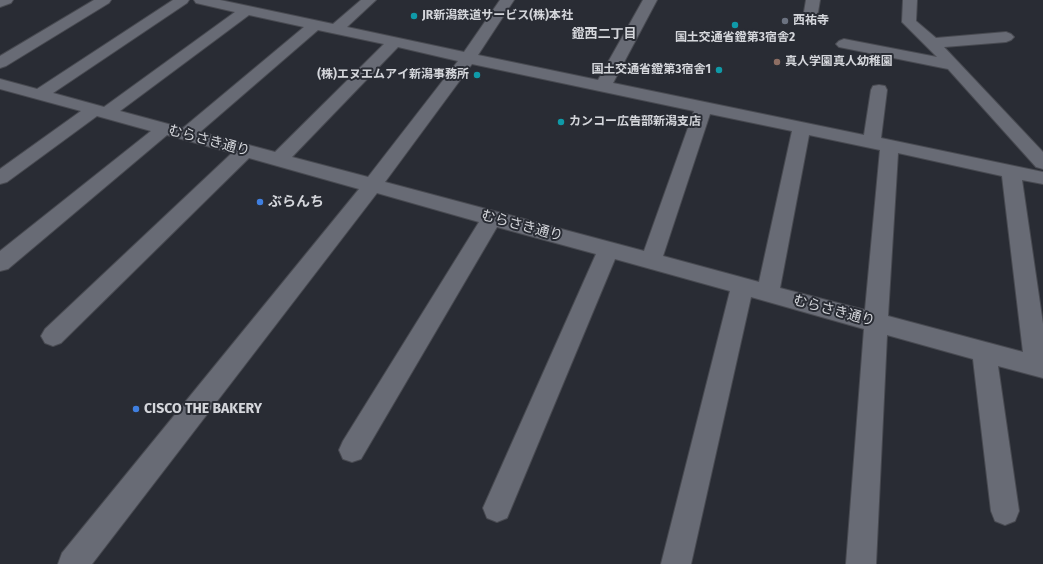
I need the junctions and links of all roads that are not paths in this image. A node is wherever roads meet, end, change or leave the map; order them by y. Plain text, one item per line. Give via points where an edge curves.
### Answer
1 (6, 0) edge
2 (104, 0) edge
3 (182, 0) edge
4 (201, 0) edge
5 (369, 0) edge
6 (507, 0) edge
7 (650, 0) edge
8 (910, 0) edge
9 (0, 3) edge
10 (279, 5) dead end
11 (246, 10) junction
12 (267, 14) junction
13 (316, 24) junction
14 (337, 29) junction
15 (1006, 37) dead end
16 (395, 42) junction
17 (932, 43) junction
18 (844, 44) dead end
19 (468, 58) junction
20 (0, 64) edge
21 (952, 65) junction
22 (603, 86) junction
23 (10, 87) edge
24 (879, 90) dead end
25 (39, 95) junction
26 (0, 102) edge
27 (704, 107) junction
28 (100, 111) junction
29 (802, 128) junction
30 (164, 129) junction
31 (186, 135) junction
32 (880, 144) junction
33 (245, 151) junction
34 (278, 160) junction
35 (1043, 163) edge
36 (1011, 171) junction
37 (0, 178) edge
38 (1043, 178) edge
39 (372, 186) junction
40 (492, 218) junction
41 (608, 250) junction
42 (651, 261) junction
43 (0, 263) edge
44 (742, 286) junction
45 (768, 293) junction
46 (876, 322) junction
47 (53, 336) dead end
48 (984, 352) junction
49 (1040, 367) edge
50 (352, 450) dead end
51 (497, 508) dead end
52 (1005, 511) dead end
53 (73, 564) edge
54 (676, 564) edge
55 (861, 564) edge

1 - 9 street
2 - 20 street
3 - 25 street
4 - 11 street
5 - 14 street
6 - 19 street
7 - 22 street
8 - 17 street via 909,22
10 - 12 street
11 - 12 street
11 - 28 street
12 - 13 street
13 - 14 street
13 - 31 street
14 - 16 street
15 - 17 street
16 - 19 street
16 - 34 street
17 - 21 street
18 - 21 street
19 - 22 street
19 - 39 street
21 - 35 street
22 - 27 street
23 - 25 street, むらさき通り
23 - 26 street
24 - 32 street
25 - 28 street, むらさき通り
27 - 29 street
27 - 42 street
28 - 30 street, むらさき通り
28 - 37 street
29 - 32 street
29 - 45 street
30 - 31 street, むらさき通り
30 - 43 street
31 - 33 street, むらさき通り
32 - 36 street
32 - 46 street
33 - 34 street, むらさき通り
33 - 47 street
34 - 39 street, むらさき通り
36 - 38 street
36 - 49 street
39 - 40 street, むらさき通り
39 - 53 street
40 - 41 street, むらさき通り
40 - 50 street
41 - 42 street, むらさき通り
41 - 51 street
42 - 44 street, むらさき通り
44 - 45 street, むらさき通り
44 - 54 street
45 - 46 street, むらさき通り
46 - 48 street, むらさき通り
46 - 55 street
48 - 49 street, むらさき通り
48 - 52 street

